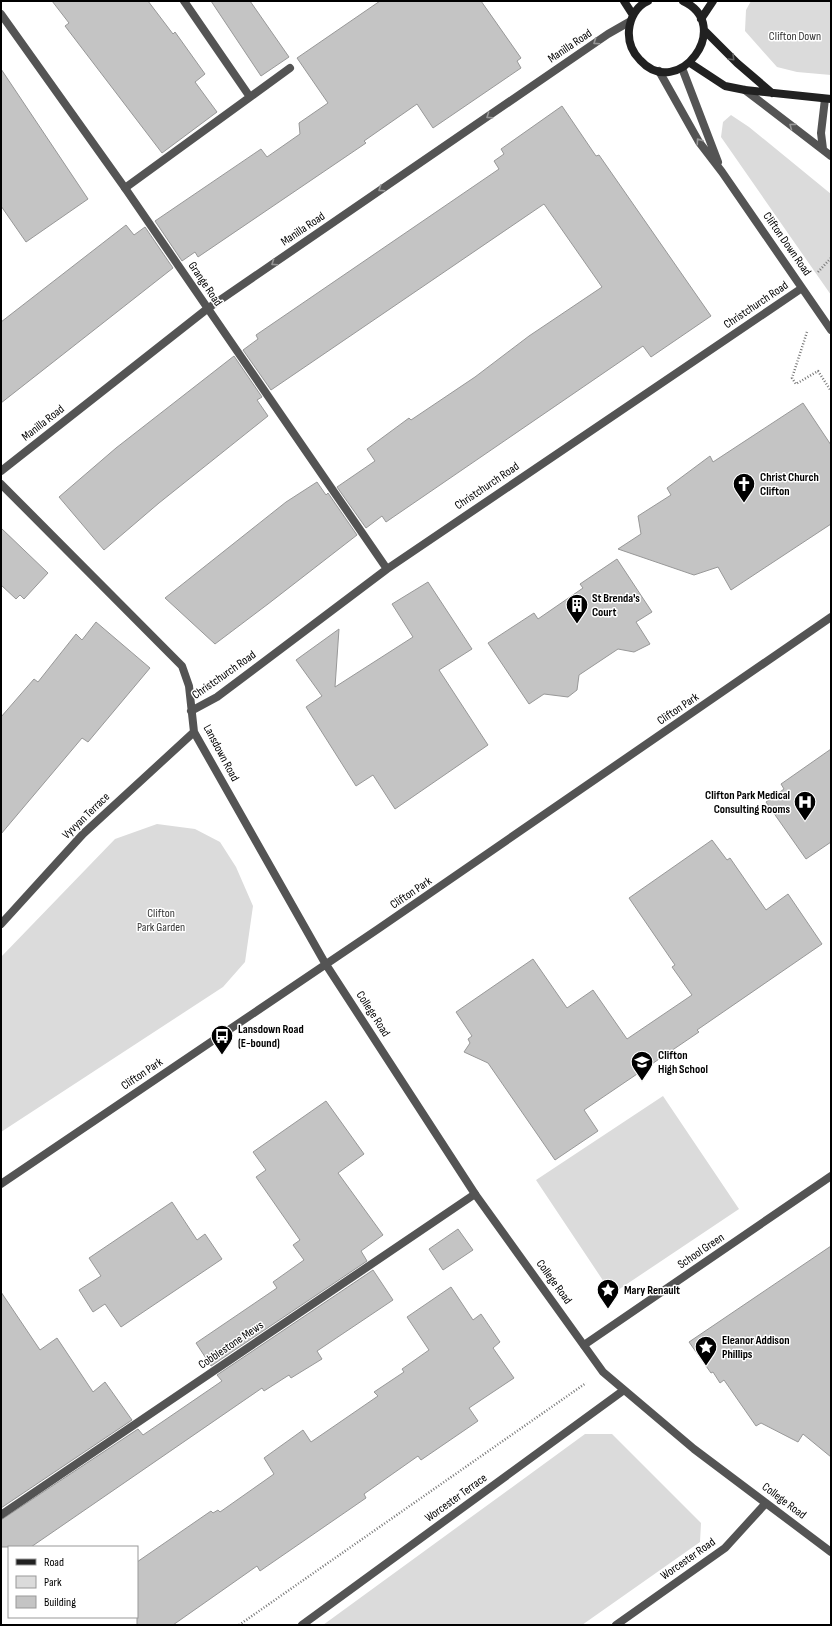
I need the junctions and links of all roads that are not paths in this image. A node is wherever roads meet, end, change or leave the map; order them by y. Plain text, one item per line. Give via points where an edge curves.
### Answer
1 (184, 1) edge
2 (624, 1) edge
3 (648, 1) edge
4 (683, 1) edge
5 (713, 1) edge
6 (1, 14) edge
7 (631, 18) junction
8 (701, 19) junction
9 (704, 30) junction
10 (690, 63) junction
11 (290, 68) dead end
12 (682, 68) junction
13 (659, 71) junction
14 (745, 90) junction
15 (772, 93) junction
16 (250, 97) junction
17 (828, 99) edge
18 (823, 149) junction
19 (831, 156) edge
20 (722, 172) junction
21 (125, 188) junction
22 (802, 288) junction
23 (207, 309) junction
24 (831, 330) edge
25 (1, 471) edge
26 (1, 484) edge
27 (387, 569) junction
28 (831, 617) edge
29 (191, 711) junction
30 (194, 732) junction
31 (1, 924) edge
32 (325, 964) junction
33 (831, 1176) edge
34 (1, 1184) edge
35 (475, 1194) junction
36 (584, 1345) junction
37 (624, 1390) junction
38 (766, 1503) junction
39 (1, 1515) edge
40 (831, 1552) edge
41 (302, 1625) edge
42 (616, 1625) edge

1 - 16 street
2 - 7 main road
3 - 7 main road
4 - 8 main road via 690,4
5 - 8 main road
6 - 21 street, Grange Road
7 - 13 main road via 628,38 633,53 644,64
7 -> 23 street, Manilla Road
8 - 9 main road
9 - 10 main road via 701,49
9 -> 15 main road
10 - 12 main road
10 - 14 main road via 719,84
11 - 16 street
12 - 13 main road
12 - 20 street, Clifton Down Road
20 -> 13 street, Clifton Down Road via 699,142
14 - 15 main road
18 -> 14 street
15 - 17 main road
16 - 21 street
17 - 18 street via 822,133
18 - 19 street
20 - 22 street, Clifton Down Road
21 - 23 street, Grange Road
22 - 24 street, Clifton Down Road
22 - 27 street, Christchurch Road
23 - 25 street, Manilla Road
23 - 27 street, Grange Road
26 - 29 street, Lansdown Road via 182,666 189,686
27 - 29 street, Christchurch Road via 217,698
28 - 32 street, Clifton Park
29 - 30 street, Lansdown Road
30 - 31 street, Vyvyan Terrace via 83,834
30 - 32 street, Lansdown Road
32 - 34 street, Clifton Park
32 - 35 street, College Road
33 - 36 street, School Green
35 - 36 street, College Road
35 - 39 street, Cobblestone Mews
36 - 37 street, College Road via 603,1372
37 - 38 street, College Road via 694,1449
37 - 41 street, Worcester Terrace
38 - 40 street, College Road
38 - 42 street, Worcester Road via 726,1548

